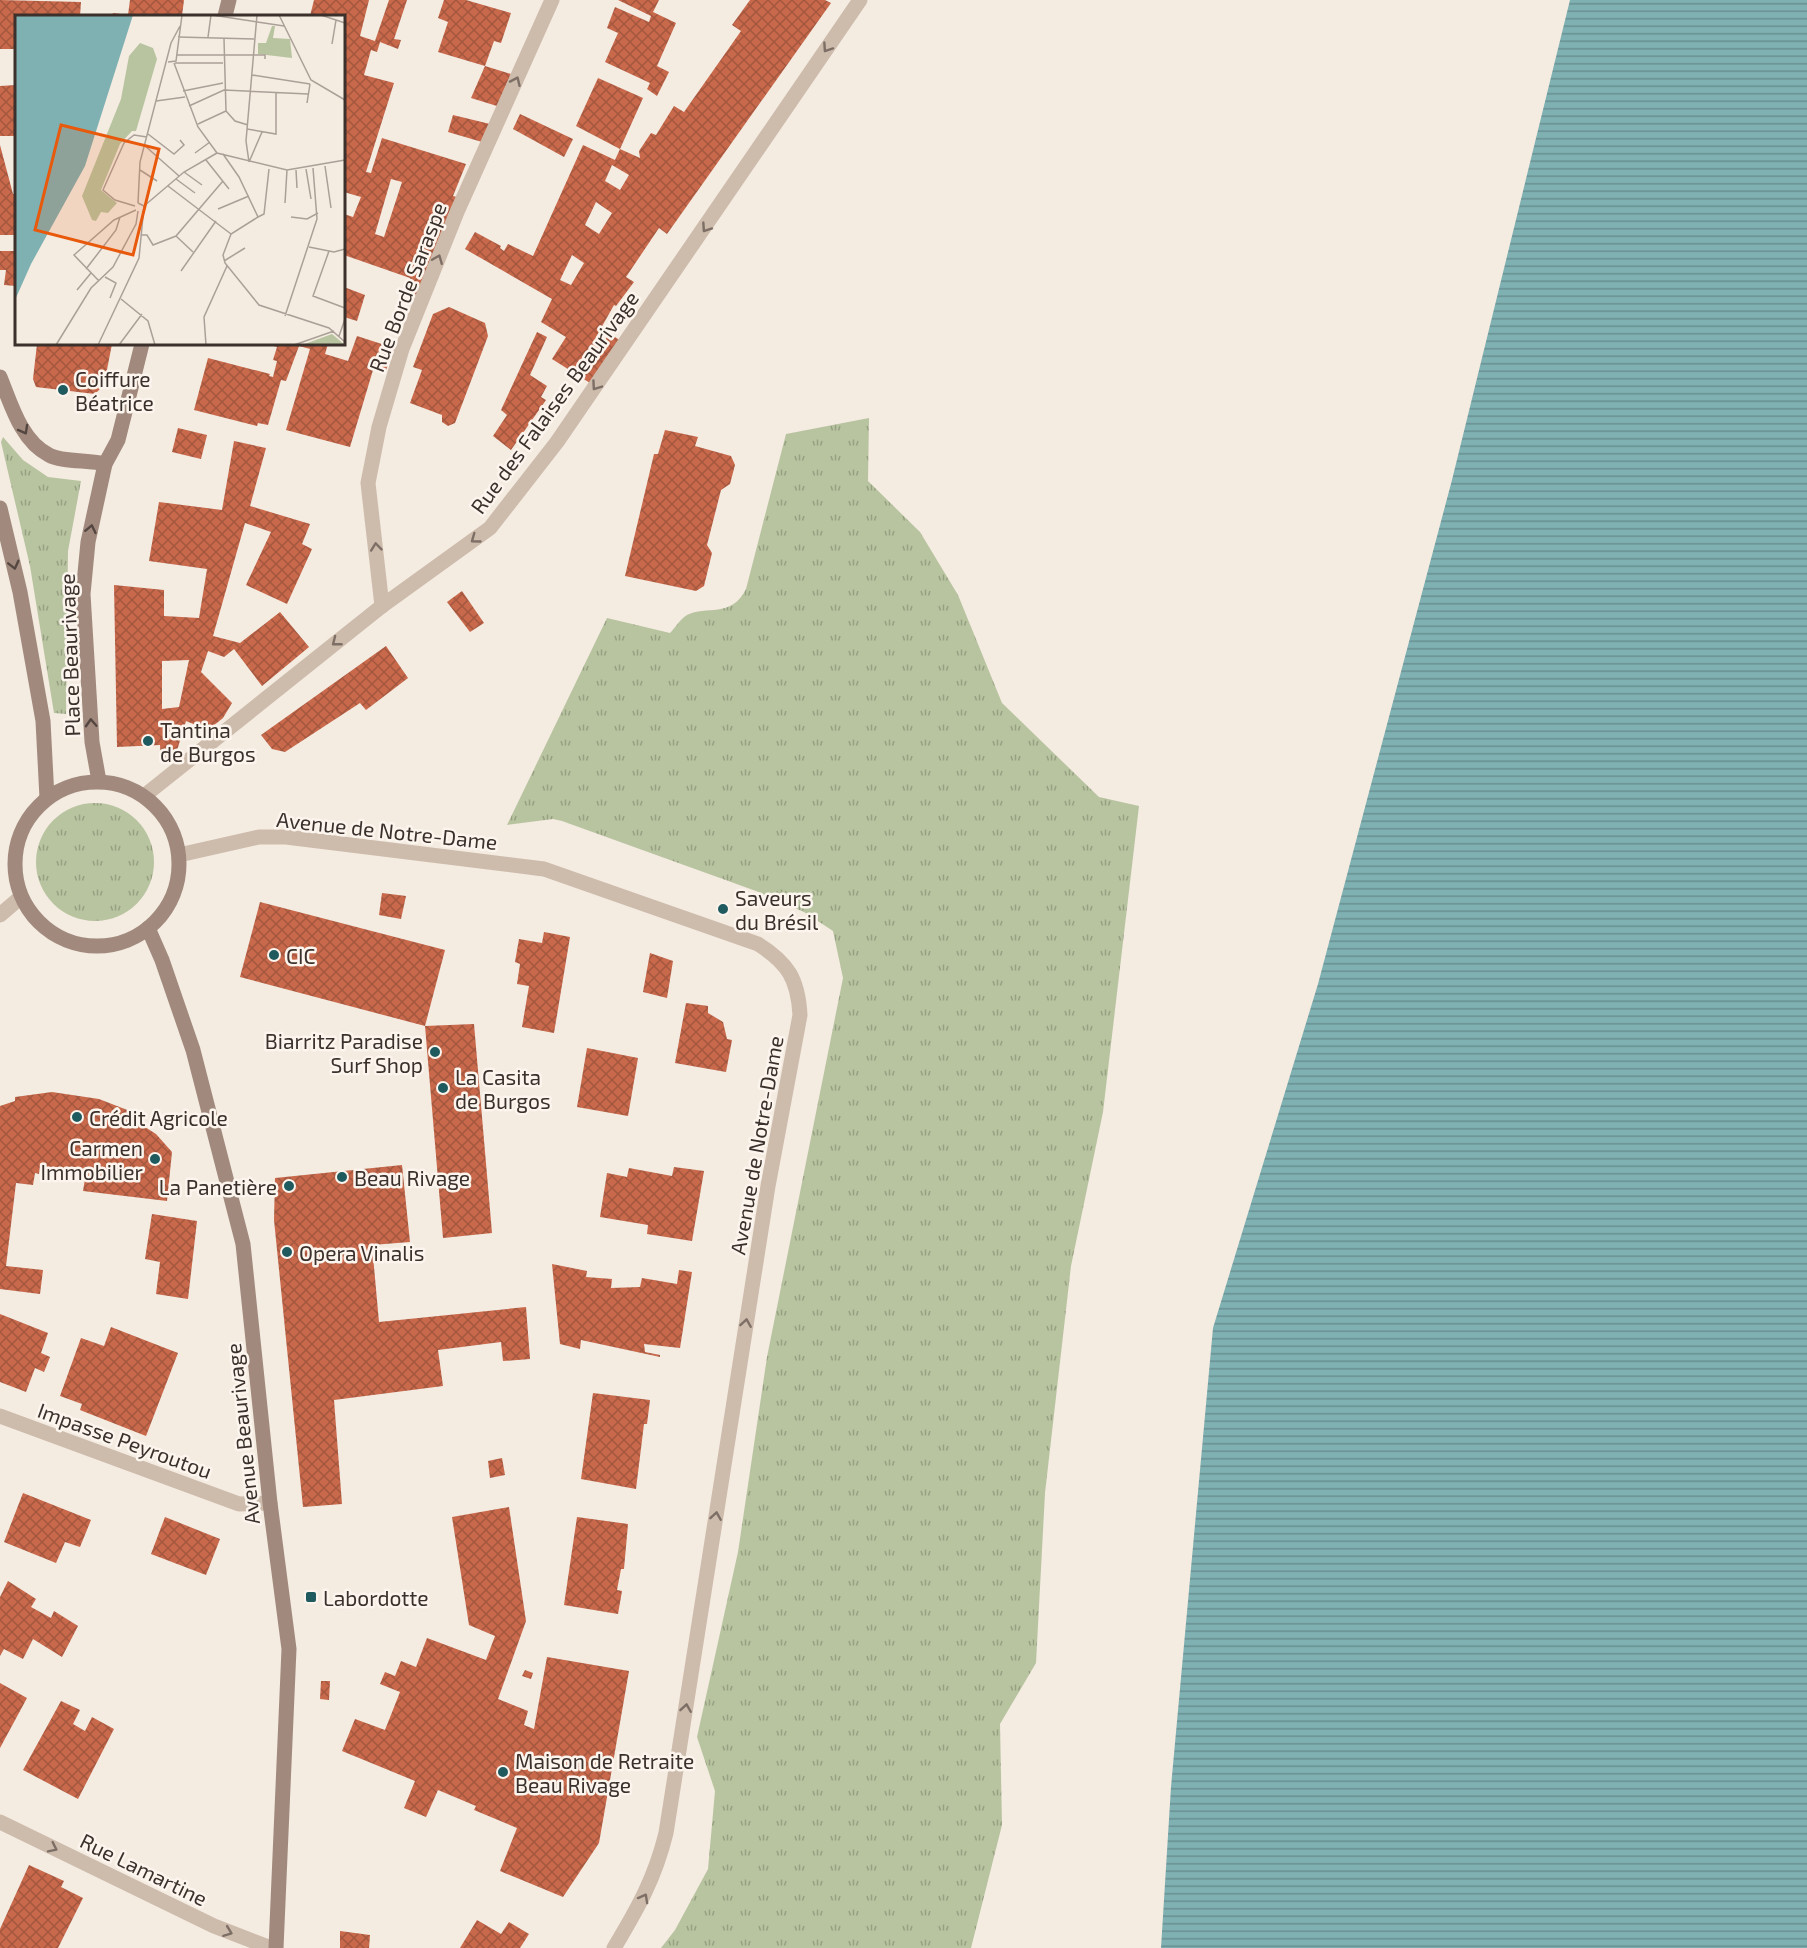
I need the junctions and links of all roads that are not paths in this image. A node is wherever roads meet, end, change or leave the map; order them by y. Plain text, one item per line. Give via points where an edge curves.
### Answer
1 (229, 0) edge
2 (552, 0) edge
3 (860, 0) edge
4 (225, 15) edge
5 (142, 345) edge
6 (0, 377) edge
7 (105, 464) junction
8 (0, 508) edge
9 (382, 606) junction
10 (99, 781) junction
11 (144, 796) junction
12 (47, 798) junction
13 (179, 855) junction
14 (21, 897) junction
15 (0, 915) edge
16 (148, 928) junction
17 (0, 1416) edge
18 (270, 1503) junction
19 (0, 1822) edge
20 (271, 1948) edge
21 (276, 1948) edge
22 (614, 1948) edge

1 - 4 main road
9 -> 2 street, Rue Borde Saraspe via 368,483 379,427 402,349 457,212
3 -> 9 street, Rue des Falaises Beaurivage via 557,442 490,528
5 - 7 main road, Place Beaurivage via 118,440
6 -> 7 main road via 30,440 50,456
10 -> 7 main road, Place Beaurivage via 92,742 83,594 88,542
8 -> 12 main road, Place Beaurivage via 43,721
9 -> 11 street, Rue des Falaises Beaurivage
10 - 11 main road via 122,785
10 - 12 main road via 72,785
11 - 13 main road via 167,822
12 - 14 main road via 31,813 20,832 15,876
13 - 16 main road via 173,896
22 -> 13 street, Avenue de Notre-Dame via 647,1894 666,1833 768,1186 800,1015 792,974 778,957 758,944 544,869 286,837 259,837
14 - 15 street
14 - 16 main road via 32,915 66,941 109,946
16 - 18 main road, Avenue Beaurivage via 193,1050 243,1244
17 - 18 street, Impasse Peyroutou via 239,1504
18 - 21 main road, Avenue Beaurivage via 289,1649
19 -> 20 street, Rue Lamartine via 214,1926

